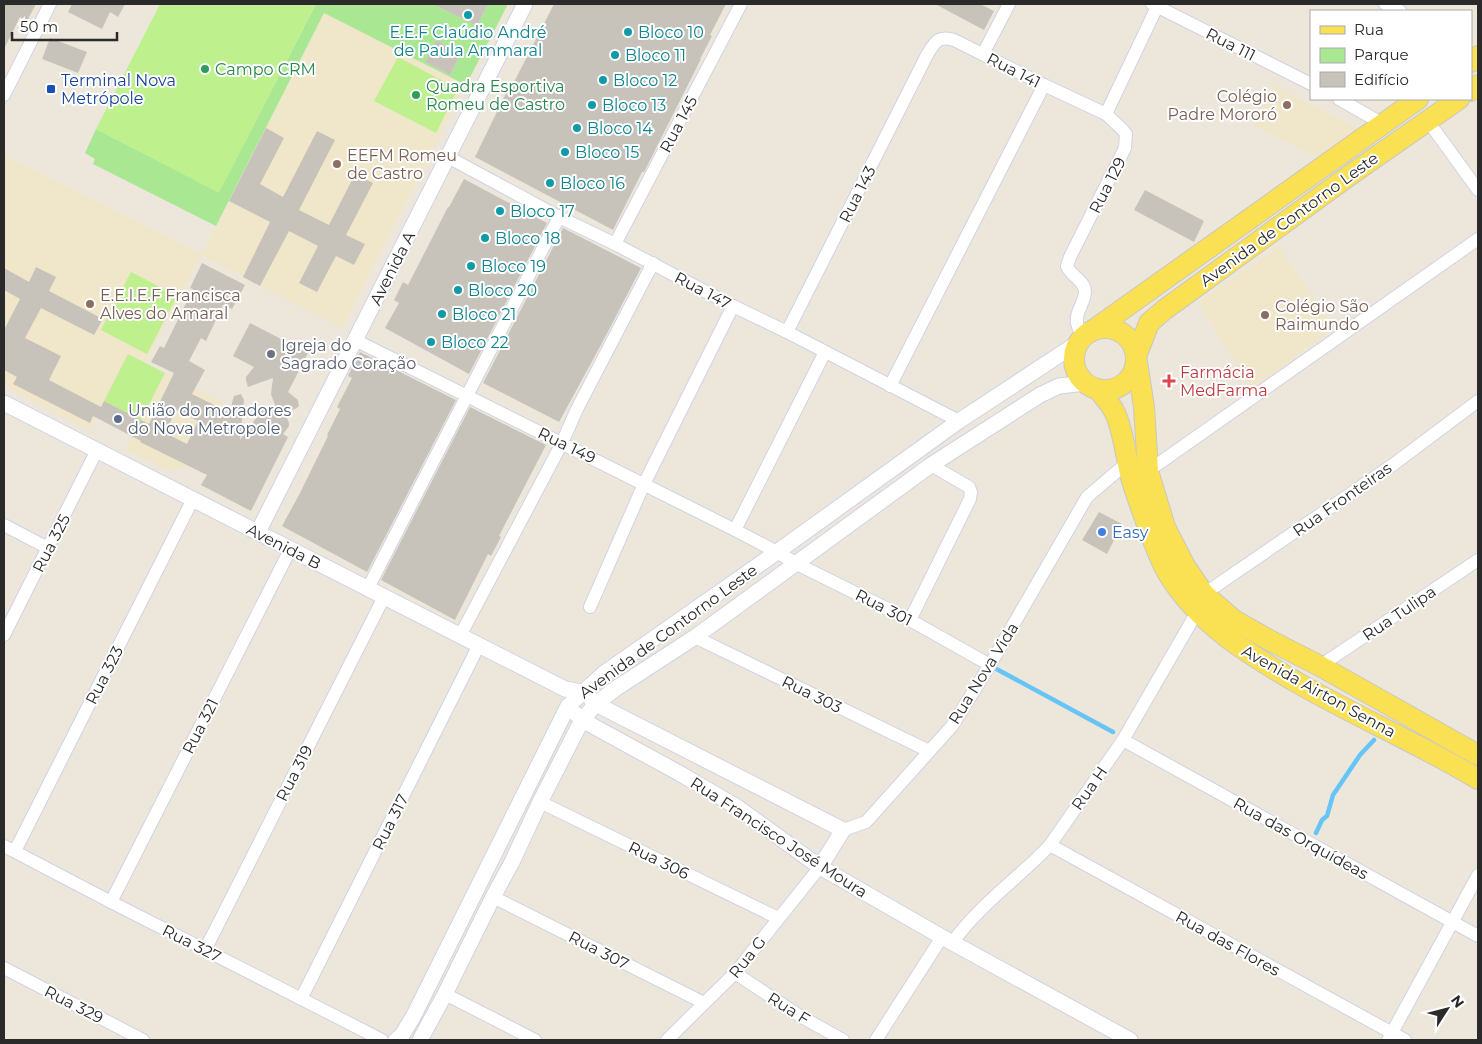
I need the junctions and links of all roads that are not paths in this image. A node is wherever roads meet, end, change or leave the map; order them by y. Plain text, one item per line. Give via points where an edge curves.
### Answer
1 (50, 4) edge
2 (525, 4) edge
3 (741, 4) edge
4 (1009, 4) edge
5 (1386, 4) edge
6 (1155, 5) edge
7 (1398, 10) edge
8 (983, 54) junction
9 (927, 55) joint
10 (1310, 83) edge
11 (1044, 85) junction
12 (4, 95) edge
13 (1341, 100) edge
14 (1417, 100) edge
15 (1458, 100) edge
16 (1106, 114) junction
17 (1428, 121) junction
18 (1383, 124) junction
19 (448, 157) junction
20 (1478, 190) edge
21 (559, 217) junction
22 (1478, 240) edge
23 (615, 244) junction
24 (653, 264) junction
25 (733, 306) junction
26 (787, 332) junction
27 (1085, 337) junction
28 (355, 340) junction
29 (825, 352) junction
30 (1137, 358) junction
31 (890, 386) junction
32 (1092, 386) junction
33 (467, 396) junction
34 (1478, 401) edge
35 (4, 403) edge
36 (959, 421) junction
37 (562, 443) junction
38 (97, 450) junction
39 (1128, 462) junction
40 (931, 465) junction
41 (1148, 471) junction
42 (644, 484) junction
43 (193, 499) junction
44 (4, 525) edge
45 (735, 530) junction
46 (258, 532) junction
47 (48, 548) junction
48 (290, 550) junction
49 (778, 552) junction
50 (1478, 560) edge
51 (797, 564) junction
52 (368, 588) junction
53 (384, 597) junction
54 (1200, 603) junction
55 (590, 608) dead end
56 (910, 620) junction
57 (4, 635) edge
58 (460, 636) junction
59 (695, 637) junction
60 (479, 645) junction
61 (990, 665) junction
62 (1320, 666) junction
63 (565, 689) junction
64 (582, 692) junction
65 (596, 704) junction
66 (568, 706) junction
67 (582, 720) junction
68 (1123, 740) junction
69 (929, 751) junction
70 (1478, 755) edge
71 (1478, 779) edge
72 (540, 802) junction
73 (842, 830) junction
74 (1050, 845) junction
75 (9, 849) edge
76 (820, 867) junction
77 (1478, 875) edge
78 (493, 897) junction
79 (111, 902) junction
80 (778, 918) junction
81 (1452, 922) junction
82 (1478, 936) edge
83 (947, 940) junction
84 (205, 950) junction
85 (4, 968) edge
86 (735, 973) junction
87 (445, 994) junction
88 (301, 999) junction
89 (704, 1003) junction
90 (1390, 1037) edge
91 (143, 1040) edge
92 (382, 1040) edge
93 (396, 1040) edge
94 (420, 1040) edge
95 (535, 1040) edge
96 (667, 1040) edge
97 (844, 1040) edge
98 (876, 1040) edge
99 (1130, 1040) edge
100 (1405, 1040) edge

1 - 12 street
2 - 19 street, Avenida A
3 - 23 street, Rua 145
4 - 8 street
5 - 7 street
6 - 10 street, Rua 111
6 - 16 street
8 - 9 street, Rua 141 via 947,38 935,43
8 - 11 street, Rua 141
9 - 26 street, Rua 143
11 - 16 street, Rua 141
11 - 31 street
13 - 18 street
14 - 18 main road, Avenida de Contorno Leste
15 - 17 main road, Avenida de Contorno Leste
16 - 27 street, Rua 129 via 1126,134 1125,148 1067,266 1085,293 1076,322
17 - 20 street
17 - 30 main road, Avenida de Contorno Leste via 1164,310 1149,323
18 - 27 main road, Avenida de Contorno Leste
19 - 21 street, Rua 147
19 - 28 street, Avenida A
21 - 23 street, Rua 147
21 - 33 street
22 - 41 street
23 - 24 street, Rua 147
24 - 25 street, Rua 147
24 - 37 street
25 - 26 street, Rua 147
25 - 42 street
26 - 29 street, Rua 147
27 - 30 main road via 1100,328 1117,330 1126,335
27 - 32 main road via 1076,351 1075,365 1081,379
27 - 36 street, Avenida de Contorno Leste
28 - 33 street, Rua 149
28 - 46 street, Avenida A
29 - 31 street, Rua 147
29 - 45 street
30 - 32 main road via 1131,377 1119,387 1109,390
30 - 41 main road, Avenida Airton Senna
31 - 36 street, Rua 147
32 - 39 main road, Avenida Airton Senna via 1115,411
32 - 40 street, Avenida de Contorno Leste via 1059,386
33 - 37 street, Rua 149
33 - 52 street
34 - 54 street, Rua Fronteiras
35 - 38 street, Avenida B
36 - 49 street, Avenida de Contorno Leste
37 - 42 street, Rua 149
37 - 58 street
38 - 43 street, Avenida B
38 - 47 street, Rua 325
39 - 54 main road, Avenida Airton Senna via 1152,540 1166,571 1179,590
39 - 61 street, Rua Nova Vida via 1088,497
40 - 51 street, Avenida de Contorno Leste
40 - 56 street via 969,487 971,492
41 - 54 main road, Avenida Airton Senna via 1166,527
42 - 45 street, Rua 149
42 - 55 street
43 - 46 street, Avenida B
43 - 75 street, Rua 323
44 - 47 street
45 - 49 street, Rua 149
46 - 48 street, Avenida B
47 - 57 street, Rua 325
48 - 52 street, Avenida B
48 - 79 street, Rua 321
49 - 51 street, Rua 301
49 - 64 street, Avenida de Contorno Leste
50 - 62 street, Rua Tulipa
51 - 56 street, Rua 301
51 - 59 street, Avenida de Contorno Leste
52 - 53 street, Avenida B
53 - 58 street, Avenida B
53 - 84 street, Rua 319
54 - 62 main road, Avenida Airton Senna
54 - 68 street, Rua H
54 - 71 main road, Avenida Airton Senna via 1228,638 1256,659
56 - 61 street, Rua 301
58 - 60 street, Avenida B
59 - 65 street, Avenida de Contorno Leste
59 - 69 street, Rua 303
60 - 63 street, Avenida B
60 - 88 street, Rua 317
61 - 69 street, Rua Nova Vida via 952,726
62 - 70 main road, Avenida Airton Senna
63 - 64 street, Avenida B
63 - 66 street
64 - 65 street, Rua Francisco José Moura
64 - 66 street, Avenida de Contorno Leste
65 - 67 street, Avenida de Contorno Leste
65 - 73 street, Rua Francisco José Moura
66 - 67 street, Rua Francisco José Moura
66 - 93 street, Avenida de Contorno Leste via 413,1017
67 - 72 street, Avenida de Contorno Leste
67 - 76 street, Rua Francisco José Moura via 737,808
68 - 74 street, Rua H
68 - 81 street, Rua das Orquídeas
69 - 73 street, Rua Nova Vida via 866,822
72 - 78 street, Avenida de Contorno Leste
72 - 80 street, Rua 306
73 - 76 street
74 - 83 street, Rua H
74 - 90 street, Rua das Flores
75 - 79 street, Rua 327
76 - 80 street, Rua G
76 - 83 street, Rua Francisco José Moura
77 - 81 street
78 - 87 street, Avenida de Contorno Leste
78 - 89 street, Rua 307
79 - 84 street, Rua 327
80 - 86 street, Rua G
81 - 82 street, Rua das Orquídeas
81 - 90 street
83 - 98 street, Rua H
83 - 99 street, Rua Francisco José Moura
84 - 88 street, Rua 327
85 - 91 street, Rua 329
86 - 89 street, Rua G
86 - 97 street, Rua F via 800,1016
87 - 94 street, Avenida de Contorno Leste
87 - 95 street
88 - 92 street, Rua 327
89 - 96 street, Rua G
90 - 100 street, Rua das Flores

